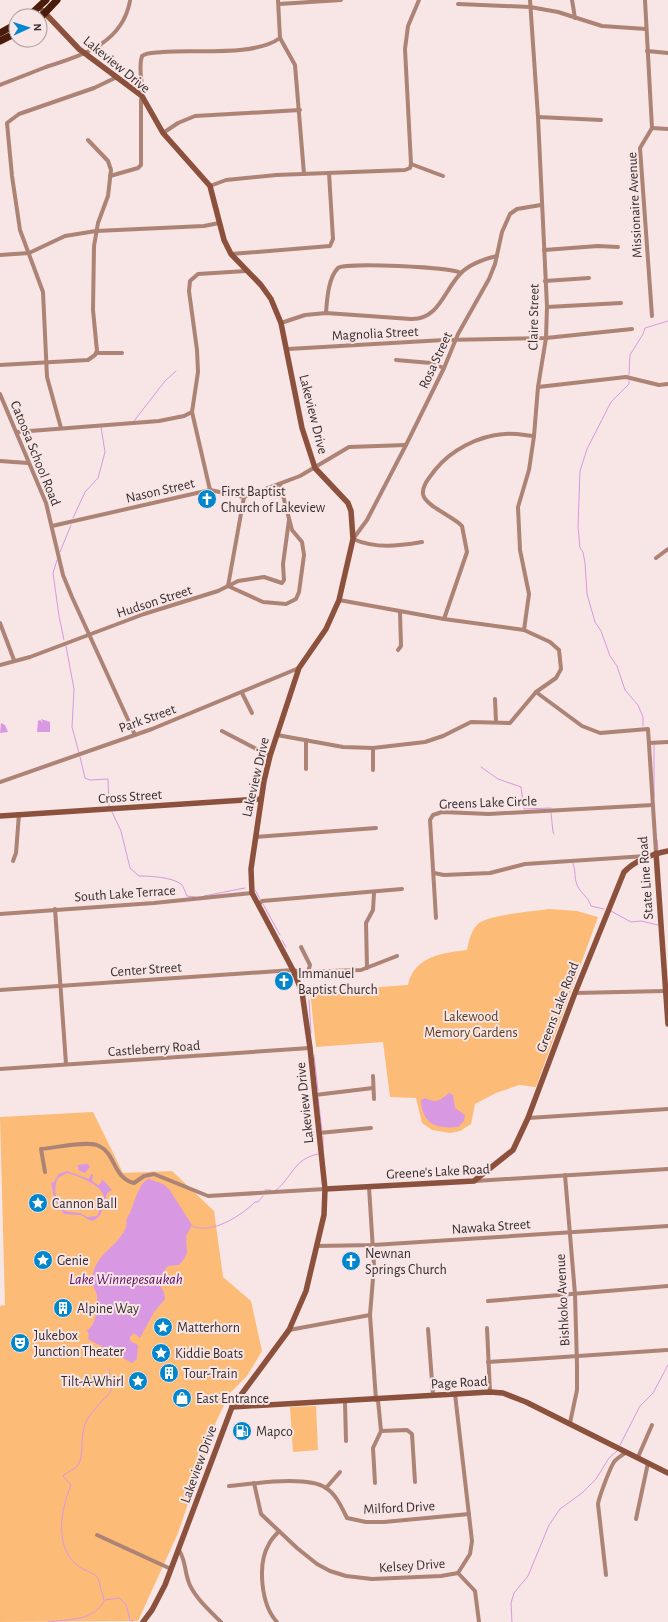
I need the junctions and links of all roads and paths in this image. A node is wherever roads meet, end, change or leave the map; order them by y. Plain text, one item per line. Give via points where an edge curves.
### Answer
1 (46, 0) edge
2 (57, 0) edge
3 (341, 0) edge
4 (419, 0) edge
5 (530, 0) edge
6 (572, 0) edge
7 (645, 0) edge
8 (130, 1) edge
9 (279, 2) edge
10 (458, 4) dead end
11 (40, 7) edge
12 (530, 7) junction
13 (48, 9) edge
14 (575, 18) junction
15 (48, 20) edge
16 (646, 29) junction
17 (280, 38) junction
18 (647, 51) junction
19 (668, 53) edge
20 (85, 54) junction
21 (115, 78) junction
22 (0, 85) edge
23 (142, 96) junction
24 (300, 110) junction
25 (538, 117) junction
26 (601, 120) dead end
27 (652, 128) junction
28 (668, 129) edge
29 (163, 133) junction
30 (88, 140) dead end
31 (411, 164) junction
32 (304, 174) junction
33 (329, 174) junction
34 (110, 176) junction
35 (444, 176) dead end
36 (210, 186) junction
37 (541, 205) junction
38 (219, 223) junction
39 (96, 232) junction
40 (618, 247) dead end
41 (544, 250) junction
42 (29, 253) junction
43 (231, 254) junction
44 (0, 255) edge
45 (497, 256) junction
46 (246, 271) junction
47 (461, 273) junction
48 (589, 278) dead end
49 (545, 281) junction
50 (621, 303) dead end
51 (546, 306) junction
52 (326, 313) junction
53 (652, 316) dead end
54 (281, 323) junction
55 (632, 329) dead end
56 (546, 338) junction
57 (456, 339) junction
58 (288, 349) junction
59 (96, 353) junction
60 (122, 353) dead end
61 (396, 360) dead end
62 (46, 361) junction
63 (0, 365) edge
64 (444, 368) junction
65 (668, 384) edge
66 (538, 387) junction
67 (0, 394) edge
68 (192, 412) junction
69 (61, 428) junction
70 (17, 432) junction
71 (534, 436) junction
72 (406, 445) junction
73 (0, 461) edge
74 (28, 463) junction
75 (315, 468) junction
76 (280, 484) junction
77 (210, 490) junction
78 (244, 497) junction
79 (289, 520) junction
80 (52, 526) junction
81 (353, 539) junction
82 (422, 542) dead end
83 (668, 549) edge
84 (656, 558) dead end
85 (228, 586) junction
86 (339, 600) junction
87 (400, 612) junction
88 (444, 619) junction
89 (0, 623) edge
90 (524, 630) junction
91 (89, 634) junction
92 (398, 650) dead end
93 (14, 660) junction
94 (0, 665) edge
95 (299, 668) junction
96 (536, 692) junction
97 (242, 693) junction
98 (495, 699) dead end
99 (252, 713) dead end
100 (496, 722) junction
101 (222, 730) dead end
102 (135, 734) junction
103 (277, 735) junction
104 (306, 740) junction
105 (668, 742) edge
106 (649, 743) junction
107 (373, 748) junction
108 (270, 756) junction
109 (306, 769) dead end
110 (373, 770) dead end
111 (0, 782) edge
112 (261, 800) junction
113 (653, 805) junction
114 (19, 814) junction
115 (0, 816) edge
116 (376, 828) dead end
117 (255, 837) junction
118 (668, 851) edge
119 (653, 855) junction
120 (13, 861) dead end
121 (434, 873) junction
122 (402, 889) dead end
123 (252, 893) junction
124 (374, 893) junction
125 (258, 905) junction
126 (56, 909) junction
127 (0, 914) edge
128 (436, 918) dead end
129 (301, 947) dead end
130 (397, 956) dead end
131 (367, 968) junction
132 (293, 970) junction
133 (308, 972) junction
134 (61, 986) junction
135 (0, 990) edge
136 (665, 991) junction
137 (575, 993) junction
138 (668, 1024) edge
139 (310, 1048) junction
140 (66, 1064) junction
141 (0, 1069) edge
142 (373, 1076) dead end
143 (373, 1088) junction
144 (315, 1095) junction
145 (374, 1099) dead end
146 (668, 1109) edge
147 (528, 1118) junction
148 (371, 1128) dead end
149 (319, 1133) junction
150 (668, 1169) edge
151 (45, 1172) dead end
152 (565, 1174) junction
153 (474, 1181) junction
154 (368, 1187) junction
155 (325, 1189) junction
156 (668, 1226) edge
157 (569, 1232) junction
158 (373, 1245) junction
159 (316, 1246) junction
160 (668, 1286) edge
161 (574, 1294) junction
162 (488, 1301) dead end
163 (370, 1315) junction
164 (487, 1328) dead end
165 (428, 1329) dead end
166 (289, 1330) junction
167 (667, 1350) dead end
168 (576, 1356) junction
169 (488, 1362) junction
170 (490, 1392) junction
171 (433, 1394) junction
172 (456, 1394) junction
173 (377, 1400) junction
174 (345, 1402) junction
175 (232, 1407) junction
176 (570, 1423) junction
177 (652, 1425) dead end
178 (381, 1431) junction
179 (346, 1441) dead end
180 (626, 1452) junction
181 (638, 1457) junction
182 (648, 1463) junction
183 (340, 1472) dead end
184 (668, 1473) edge
185 (415, 1482) dead end
186 (254, 1483) junction
187 (375, 1483) dead end
188 (229, 1486) dead end
189 (326, 1488) junction
190 (469, 1514) junction
191 (636, 1519) dead end
192 (279, 1531) junction
193 (97, 1535) dead end
194 (179, 1550) junction
195 (171, 1569) junction
196 (458, 1573) junction
197 (606, 1574) dead end
198 (143, 1622) edge
199 (221, 1622) edge
200 (277, 1622) edge
201 (479, 1622) edge

1 - 11 highway
2 - 13 highway
3 - 9 street
4 - 31 street via 408,26 405,49
5 - 12 street, Claire Street
6 - 14 street
7 - 16 street
8 - 20 street via 126,16 116,31 110,38
9 - 17 street
10 - 12 street
12 - 14 street
12 - 25 street, Claire Street
14 - 16 street via 610,27
15 - 20 main road, Lakeview Drive
16 - 18 street
17 - 23 street via 269,44 243,49 144,54 140,60
17 - 24 street via 294,65
18 - 19 street
18 - 27 street
20 - 21 main road, Lakeview Drive
20 - 22 street
21 - 23 main road, Lakeview Drive
21 - 42 street via 11,118 7,123 20,230
23 - 29 main road, Lakeview Drive
23 - 34 street via 141,165
24 - 29 street via 195,116
24 - 32 street
25 - 26 street
25 - 37 street, Claire Street
27 - 28 street
27 - 53 street, Missionaire Avenue via 640,148
29 - 36 main road, Lakeview Drive
30 - 34 street via 108,161 112,170
31 - 33 street via 410,168 405,170
31 - 35 street
32 - 33 street
32 - 36 street via 232,179
33 - 43 street via 333,239 330,246
34 - 39 street via 105,206
36 - 38 main road, Lakeview Drive
37 - 41 street, Claire Street
37 - 45 street, Rosa Street via 517,209 510,214 502,232
38 - 39 street
38 - 43 main road, Lakeview Drive
39 - 42 street via 62,236
39 - 59 street via 93,285
40 - 41 street
41 - 49 street, Claire Street
42 - 44 street
42 - 62 street via 40,281 44,303
43 - 46 main road, Lakeview Drive
45 - 47 street via 476,263
45 - 57 street, Rosa Street via 489,279
46 - 54 main road, Lakeview Drive via 271,299
46 - 68 street via 198,274 190,282 198,350 198,372
47 - 52 street via 438,306 424,318
47 - 52 street via 412,267 340,267 331,282
48 - 49 street
49 - 51 street, Claire Street
50 - 51 street
51 - 56 street, Claire Street
52 - 54 street via 305,315
54 - 58 main road, Lakeview Drive
55 - 56 street, Magnolia Street
56 - 57 street, Magnolia Street
56 - 66 street, Claire Street
57 - 58 street, Magnolia Street
57 - 64 street, Rosa Street
58 - 75 main road, Lakeview Drive via 302,428
59 - 60 street
59 - 62 street via 88,360
61 - 64 street via 431,363
62 - 63 street
62 - 69 street via 47,377
64 - 72 street, Rosa Street
65 - 66 street via 659,385 626,377
66 - 71 street, Claire Street
67 - 70 street, Catoosa School Road
68 - 69 street via 159,421
68 - 77 street
69 - 70 street
70 - 74 street, Catoosa School Road
71 - 88 street via 504,434 478,439 445,458 426,481 423,494 426,502 462,526 467,552
71 - 90 street, Claire Street via 529,470 518,506 520,550 529,594
72 - 75 street via 349,447
72 - 81 street, Rosa Street via 367,520
73 - 74 street
74 - 80 street, Catoosa School Road via 46,503
75 - 76 street
75 - 81 main road, Lakeview Drive via 348,503
76 - 78 street
76 - 79 street
77 - 78 street, Nason Street
77 - 80 street, Nason Street
78 - 85 street
79 - 85 street, Hudson Street via 282,583 264,577 254,577
79 - 85 street via 292,530 302,542 304,555 296,599 286,604 263,602
80 - 91 street, Catoosa School Road via 63,575
81 - 82 street via 382,546
81 - 86 main road, Lakeview Drive
83 - 84 street
85 - 91 street, Hudson Street
86 - 87 street
86 - 95 main road, Lakeview Drive via 326,629
87 - 88 street
87 - 92 street via 401,646
88 - 90 street
89 - 93 street
90 - 96 street via 550,642 559,650 561,657 561,669 556,678
91 - 93 street, Hudson Street
91 - 102 street, Catoosa School Road
93 - 94 street, Hudson Street
95 - 97 street, Park Street
95 - 103 main road, Lakeview Drive
96 - 100 street via 510,723
96 - 106 street, State Line Road via 582,726 600,733 648,729
97 - 99 street
97 - 102 street, Park Street
98 - 100 street
100 - 107 street via 471,722 444,736 425,742
101 - 108 street
102 - 111 street, Park Street
103 - 104 street
103 - 108 main road, Lakeview Drive
104 - 107 street via 343,747
104 - 109 street
105 - 106 street
106 - 113 street, State Line Road
107 - 110 street
108 - 112 main road, Lakeview Drive
112 - 114 main road, Cross Street
112 - 117 main road, Lakeview Drive
113 - 119 street, State Line Road
113 - 121 street, Greens Lake Circle via 489,814 442,812 433,815 430,820
114 - 115 main road, Cross Street
114 - 120 street
116 - 117 street
117 - 123 main road, Lakeview Drive via 250,869
118 - 119 main road, Greens Lake Road
119 - 121 street via 525,864 490,873
119 - 136 main road, State Line Road
119 - 137 main road, Greens Lake Road via 631,865 624,872
121 - 128 street
122 - 124 street
123 - 125 main road, Lakeview Drive
123 - 126 street, South Lake Terrace
124 - 125 street via 262,901
124 - 131 street via 373,910 366,923
125 - 132 main road, Lakeview Drive
126 - 127 street, South Lake Terrace
126 - 134 street
129 - 133 street via 310,965
130 - 131 street, Center Street
131 - 133 street, Center Street
132 - 133 street, Center Street
132 - 134 street, Center Street
132 - 139 main road, Lakeview Drive via 302,992
134 - 135 street, Center Street
134 - 140 street
136 - 137 street
136 - 138 main road, State Line Road
137 - 147 main road, Greens Lake Road
139 - 140 street, Castleberry Road
139 - 144 main road, Lakeview Drive
140 - 141 street, Castleberry Road
142 - 143 street
143 - 144 street
143 - 145 street
144 - 149 main road, Lakeview Drive
146 - 147 street
147 - 153 main road, Greens Lake Road via 513,1150
148 - 149 street
149 - 155 main road, Lakeview Drive
150 - 152 street, Greene's Lake Road
151 - 155 street via 41,1149 88,1144 98,1145 106,1150 119,1175 134,1183 144,1176 154,1174 208,1196
152 - 153 street, Greene's Lake Road
152 - 157 street, Bishkoko Avenue
153 - 154 main road, Greene's Lake Road
154 - 155 main road, Greene's Lake Road
154 - 158 street
155 - 159 main road, Lakeview Drive via 324,1214
156 - 157 street, Nawaka Street
157 - 158 street, Nawaka Street
157 - 161 street, Bishkoko Avenue
158 - 159 street, Nawaka Street
158 - 163 street
159 - 166 main road, Lakeview Drive via 306,1291
160 - 161 street
161 - 162 street
161 - 168 street, Bishkoko Avenue
163 - 166 street
163 - 173 street
164 - 169 street
165 - 171 street
166 - 175 main road, Lakeview Drive
167 - 168 street
168 - 169 street
168 - 176 street, Bishkoko Avenue via 577,1390
169 - 170 street
170 - 172 main road, Page Road
170 - 176 main road, Page Road via 513,1396
171 - 172 main road, Page Road
171 - 173 main road, Page Road
172 - 190 street, Kelsey Drive
173 - 174 main road, Page Road
173 - 178 street
174 - 175 main road, Page Road
174 - 179 street
175 - 194 main road, Lakeview Drive
176 - 180 main road, Page Road
177 - 181 street
178 - 185 street via 407,1430 412,1434
178 - 187 street via 373,1448
180 - 181 main road, Page Road
180 - 197 street via 614,1462 606,1484 599,1494
181 - 182 main road, Page Road
182 - 184 main road, Page Road
182 - 191 street
183 - 189 street
186 - 188 street
186 - 189 street via 302,1481
186 - 192 street, Kelsey Drive via 261,1514
189 - 190 street, Milford Drive via 337,1500 347,1518 366,1522
190 - 196 street, Kelsey Drive via 472,1541 470,1554
192 - 196 street, Kelsey Drive via 317,1564 346,1576 372,1579
192 - 200 street via 269,1544 263,1566 264,1599
193 - 195 street
194 - 195 main road, Lakeview Drive
194 - 199 street via 185,1560 188,1581 204,1606
195 - 198 main road, Lakeview Drive via 152,1610
196 - 201 street via 475,1591

